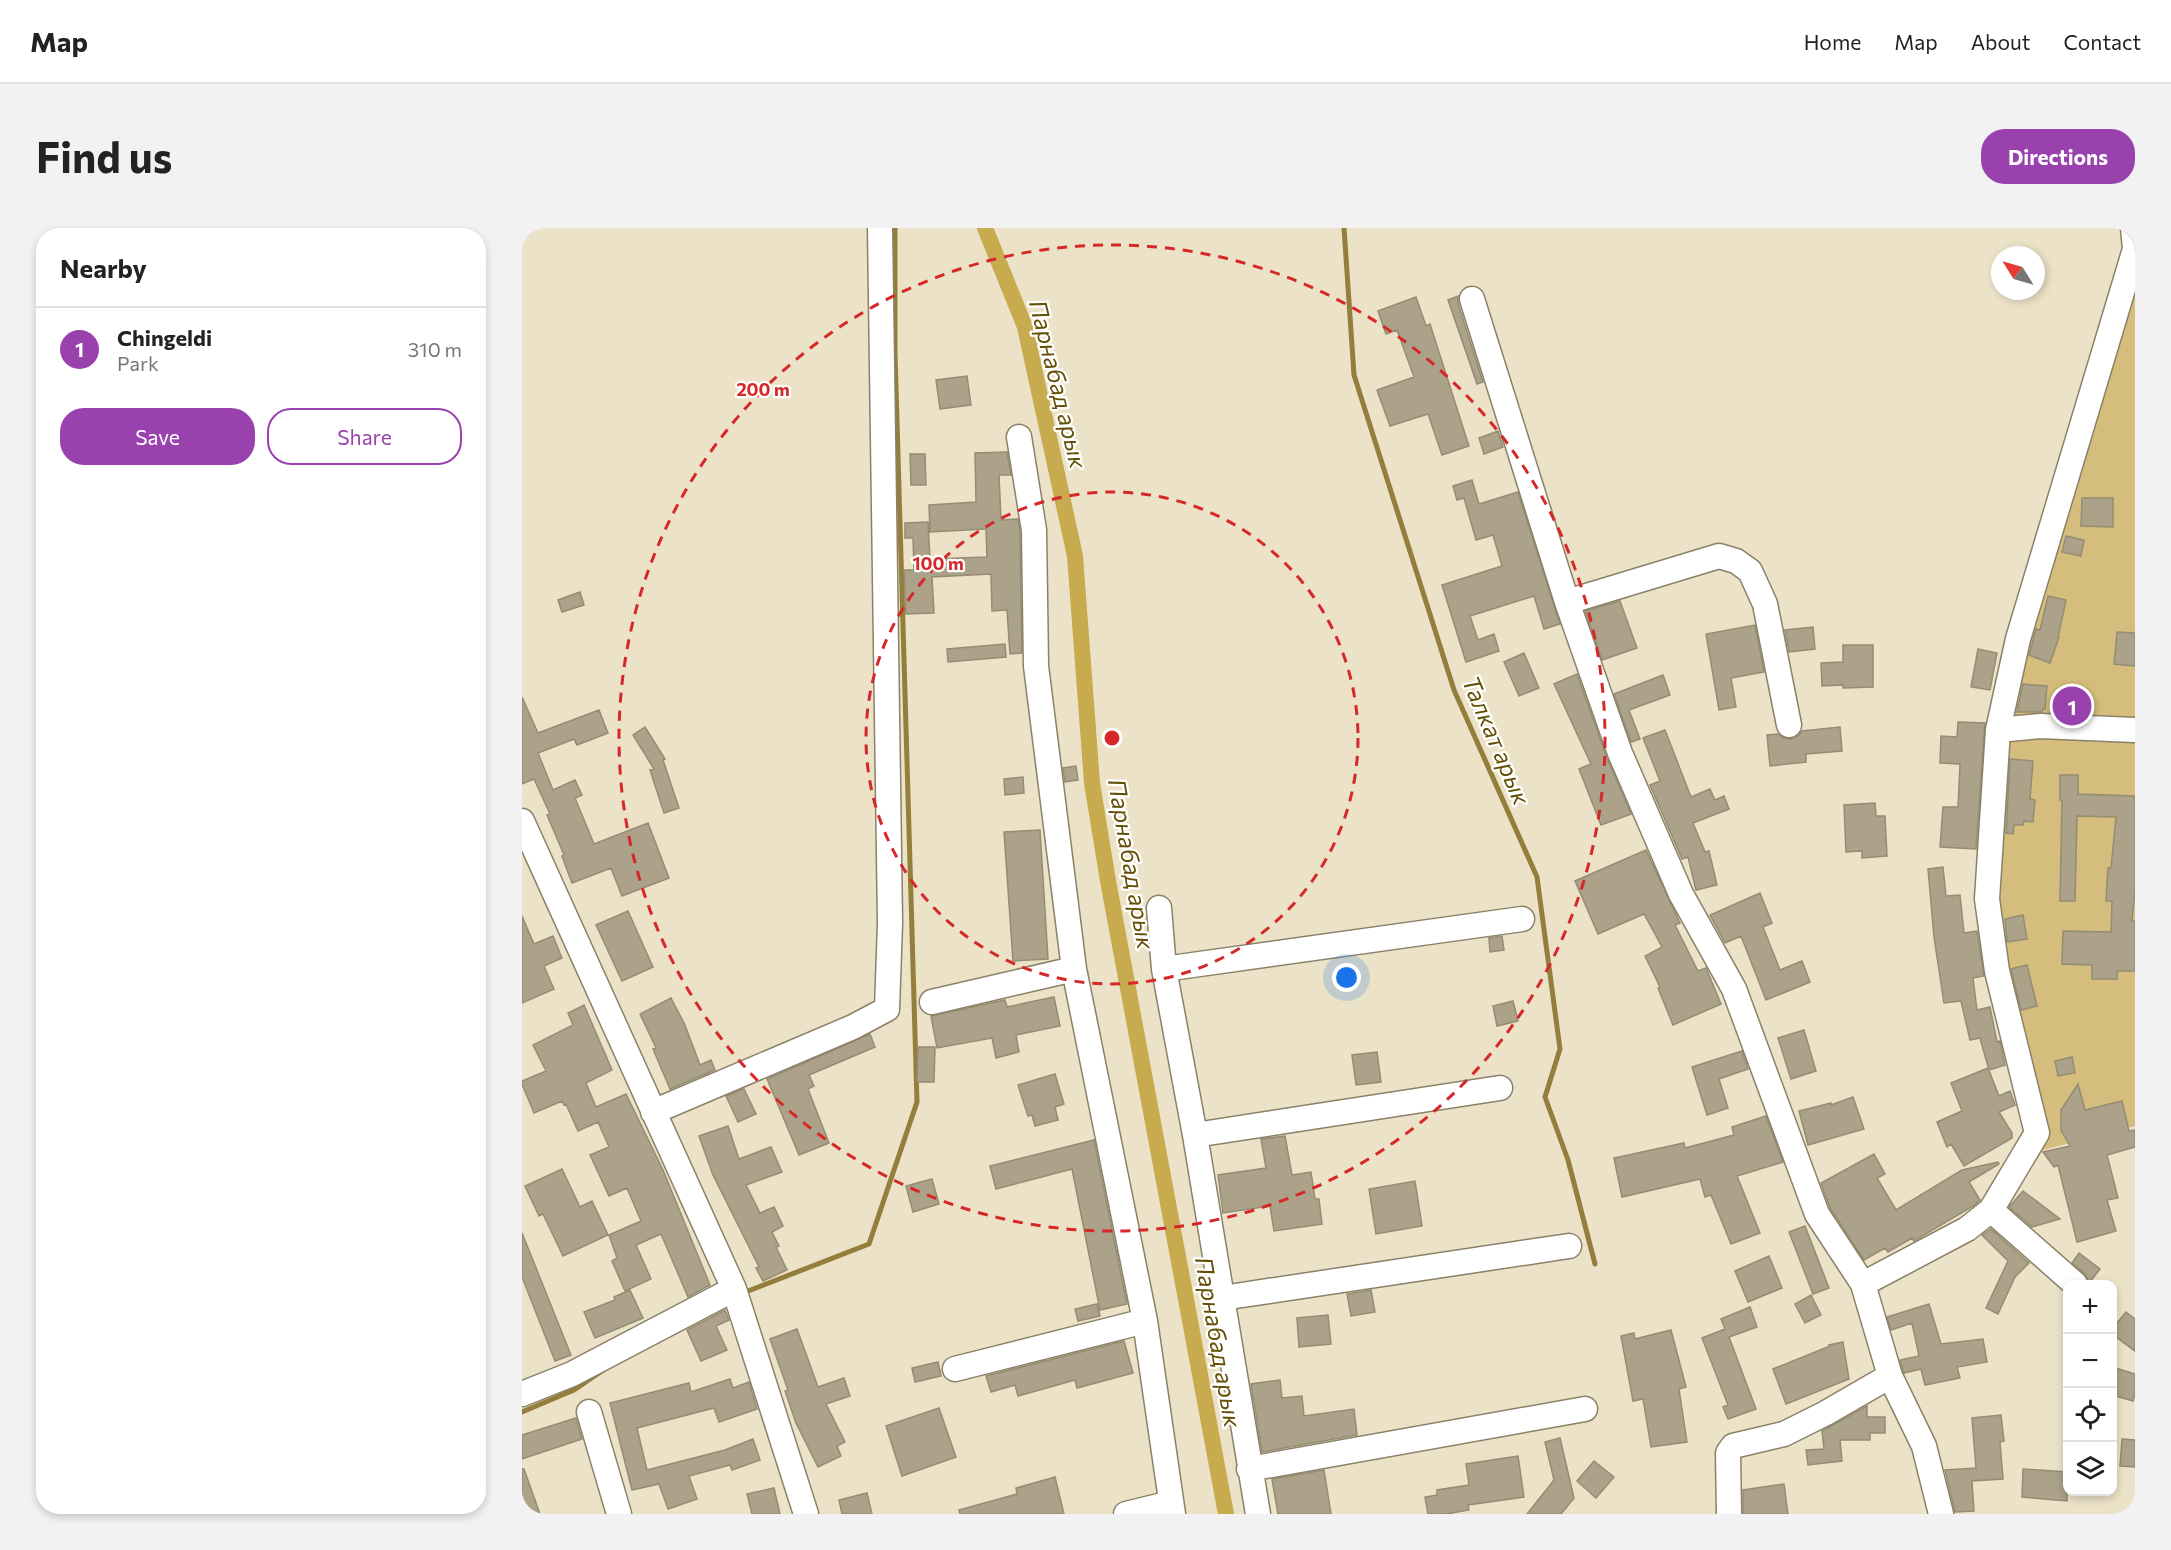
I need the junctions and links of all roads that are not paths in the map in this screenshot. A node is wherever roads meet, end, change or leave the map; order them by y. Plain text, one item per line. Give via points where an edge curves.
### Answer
1 (880, 228) edge
2 (2133, 228) edge
3 (1472, 299) dead end
4 (1019, 437) dead end
5 (1567, 602) junction
6 (1789, 724) dead end
7 (1998, 730) junction
8 (2135, 730) edge
9 (522, 821) edge
10 (1159, 908) dead end
11 (1522, 919) dead end
12 (1074, 969) junction
13 (1164, 969) junction
14 (932, 1002) dead end
15 (1500, 1088) dead end
16 (653, 1112) junction
17 (1195, 1135) junction
18 (1990, 1210) junction
19 (1569, 1246) dead end
20 (2070, 1280) edge
21 (1863, 1284) junction
22 (734, 1289) junction
23 (1222, 1298) junction
24 (1145, 1321) junction
25 (955, 1368) dead end
26 (1890, 1376) junction
27 (522, 1394) edge
28 (1585, 1409) dead end
29 (589, 1412) dead end
30 (1249, 1469) junction
31 (1172, 1509) edge
32 (619, 1514) edge
33 (806, 1514) edge
34 (1126, 1514) edge
35 (1258, 1514) edge
36 (1730, 1514) edge
37 (1941, 1514) edge

1 - 16 street via 890,923 887,1009
2 - 7 street via 2134,249 2018,639
3 - 5 street
4 - 12 street via 1034,530 1036,666
5 - 6 street via 1719,556 1736,561 1750,571 1765,604
5 - 21 street via 1620,753 1681,894 1734,989 1817,1214
7 - 8 street via 2040,726
7 - 18 street via 1987,899 1997,971 2037,1133
9 - 16 street
10 - 13 street
11 - 13 street
12 - 14 street
12 - 24 street
13 - 17 street
15 - 17 street
16 - 22 street
17 - 23 street
18 - 20 street
18 - 21 street via 1967,1229
19 - 23 street
21 - 26 street
22 - 27 street via 572,1374
22 - 33 street
23 - 30 street
24 - 25 street
24 - 31 street
26 - 36 street via 1784,1434 1732,1446 1728,1453
26 - 37 street via 1924,1446
28 - 30 street
29 - 32 street
30 - 35 street
31 - 34 street

